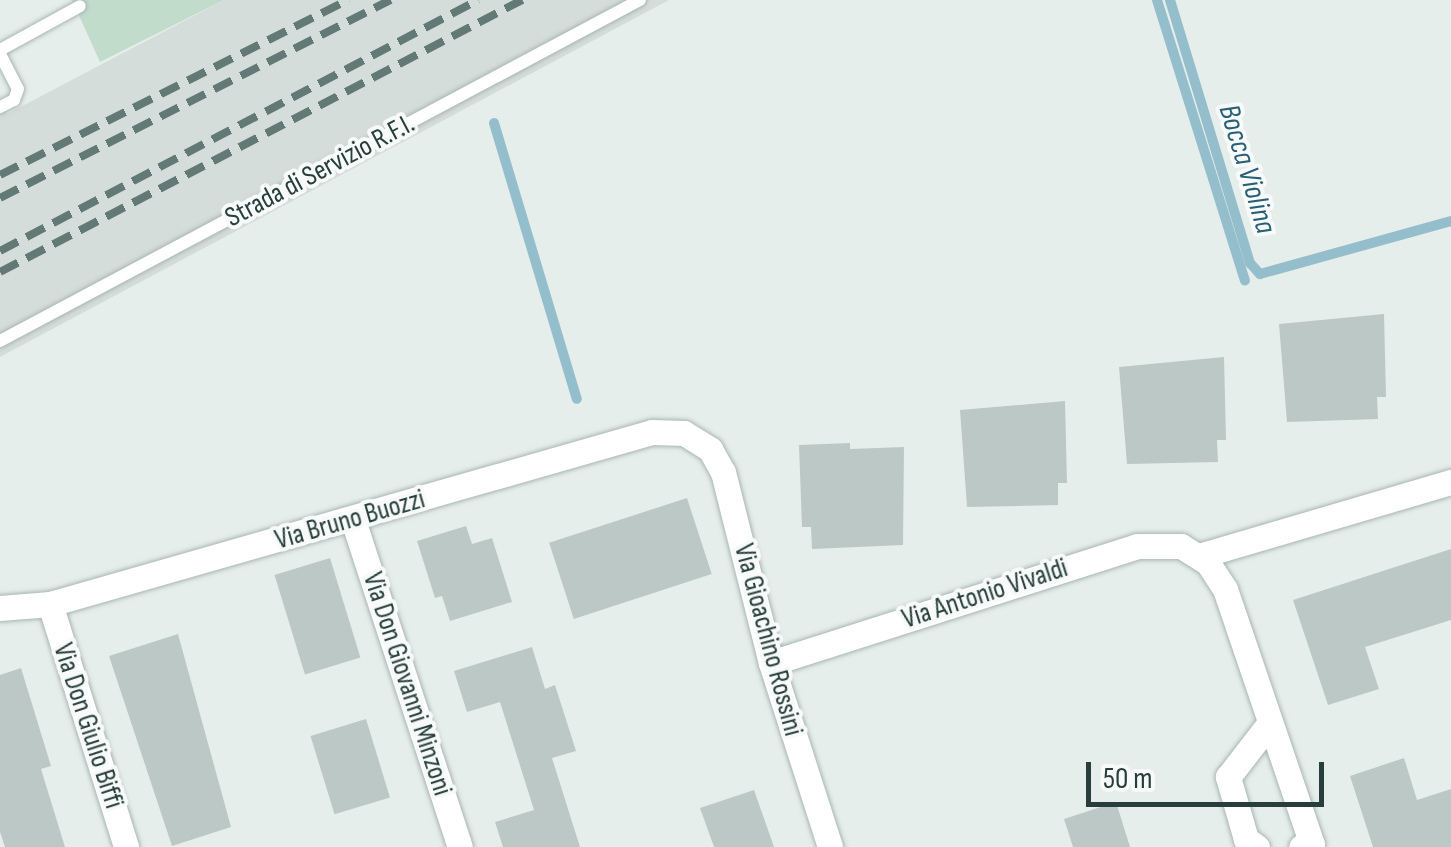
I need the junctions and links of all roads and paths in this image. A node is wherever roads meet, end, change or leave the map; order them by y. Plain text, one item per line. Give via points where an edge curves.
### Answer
1 (640, 0) edge
2 (80, 6) dead end
3 (0, 52) edge
4 (0, 106) edge
5 (0, 341) edge
6 (698, 440) joint
7 (1451, 482) edge
8 (353, 520) junction
9 (1199, 556) junction
10 (50, 604) junction
11 (0, 608) edge
12 (771, 663) junction
13 (1269, 724) junction
14 (1306, 846) edge
15 (126, 847) edge
16 (460, 847) edge
17 (830, 847) edge
18 (1257, 847) edge

1 - 5 lane, Strada di Servizio R.F.I.
2 - 3 lane
3 - 4 lane via 18,92
6 - 8 street, Via Bruno Buozzi via 652,432
6 - 12 street, Via Gioachino Rossini via 724,472
7 - 9 street, Via Antonio Vivaldi
8 - 10 street, Via Bruno Buozzi
8 - 16 street, Via Don Giovanni Minzoni
9 - 12 street, Via Antonio Vivaldi via 1169,544 1138,546
9 - 13 street via 1225,589
10 - 11 street, Via Bruno Buozzi
10 - 15 street, Via Don Giulio Biffi
12 - 17 street, Via Gioachino Rossini
13 - 14 street
13 - 18 street via 1228,777 1246,839

